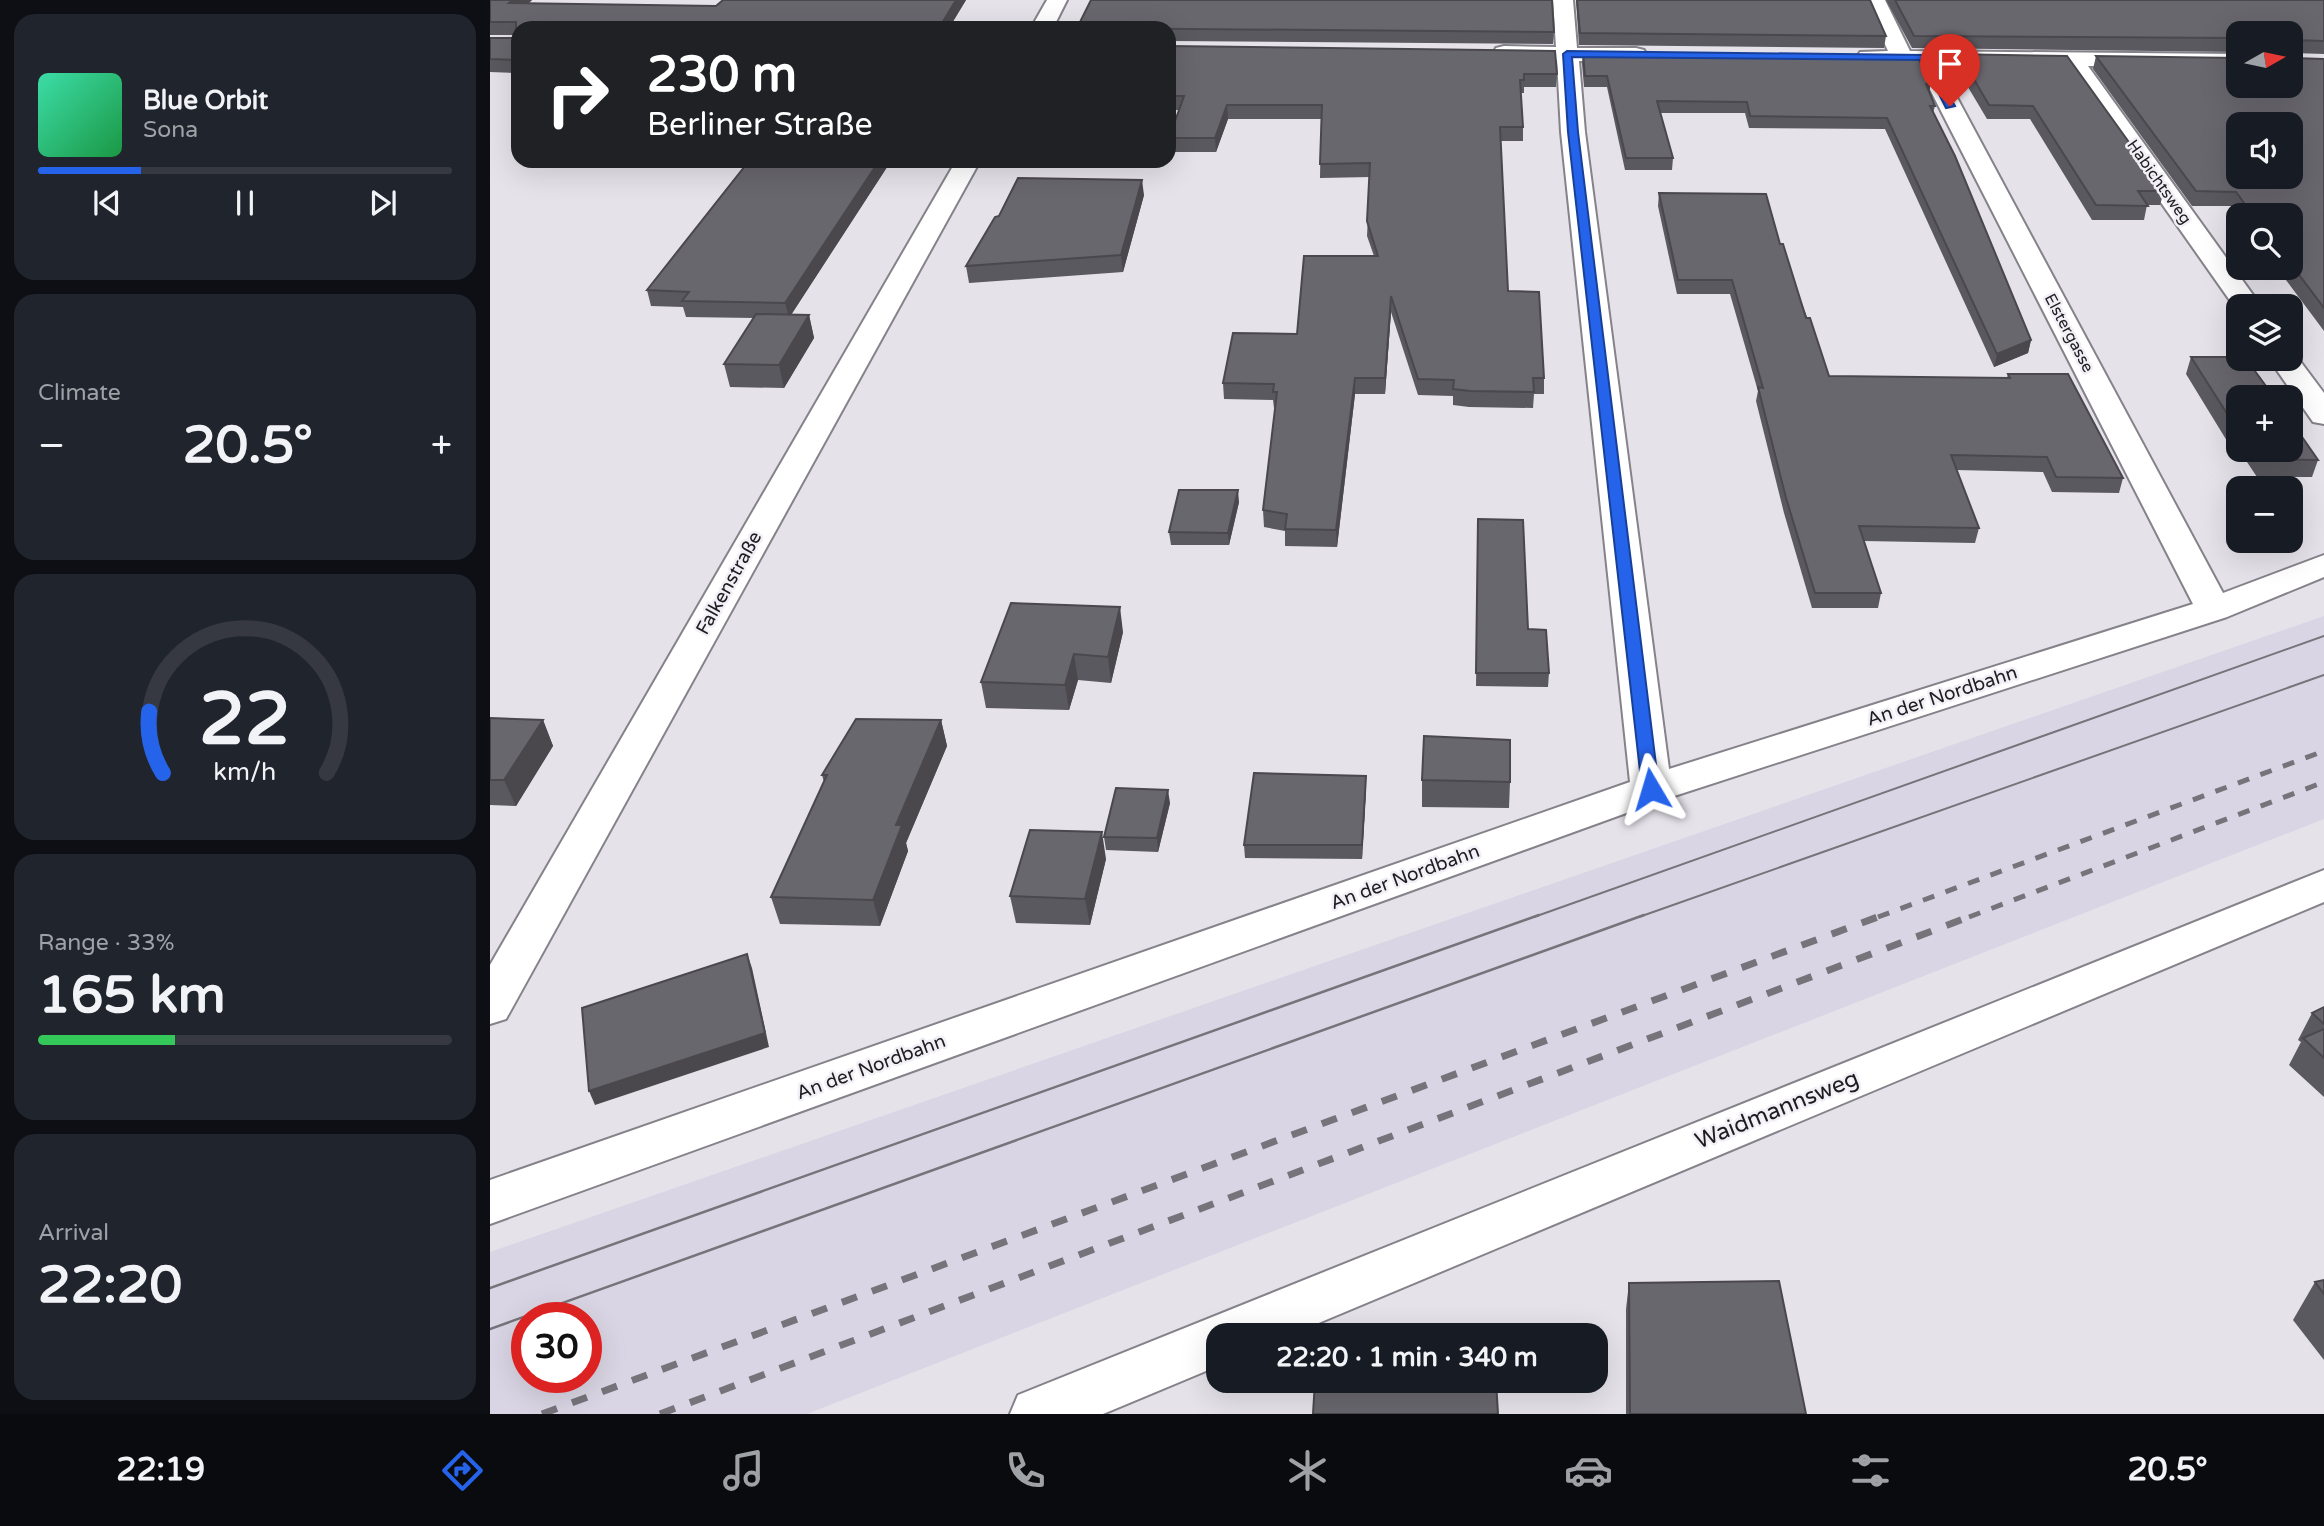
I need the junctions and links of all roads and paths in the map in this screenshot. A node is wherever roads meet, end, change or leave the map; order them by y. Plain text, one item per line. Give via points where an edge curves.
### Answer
1 (1057, 0) edge
2 (1563, 0) edge
3 (1875, 0) edge
4 (1046, 21) edge
5 (1485, 53) edge
6 (1567, 54) junction
7 (1651, 55) edge
8 (1846, 57) edge
9 (1913, 57) junction
10 (2071, 58) junction
11 (2226, 61) edge
12 (964, 168) edge
13 (2238, 294) edge
14 (2293, 371) edge
15 (2324, 415) edge
16 (2324, 565) edge
17 (2214, 609) junction
18 (1651, 789) junction
19 (2324, 886) edge
20 (490, 1006) edge
21 (490, 1202) edge
22 (1258, 1323) edge
23 (1206, 1345) edge
24 (1047, 1412) edge

1 - 4 street
2 - 6 street
3 - 9 street, Elstergasse
5 - 6 street
6 - 7 street
6 - 18 street
8 - 9 street
9 - 10 street
9 - 17 street, Elstergasse
10 - 11 street
10 - 13 street, Habichtsweg
12 - 20 street, Falkenstraße
14 - 15 street
16 - 17 street, An der Nordbahn
17 - 18 street, An der Nordbahn
18 - 21 street, An der Nordbahn
19 - 22 street, Waidmannsweg
23 - 24 street

